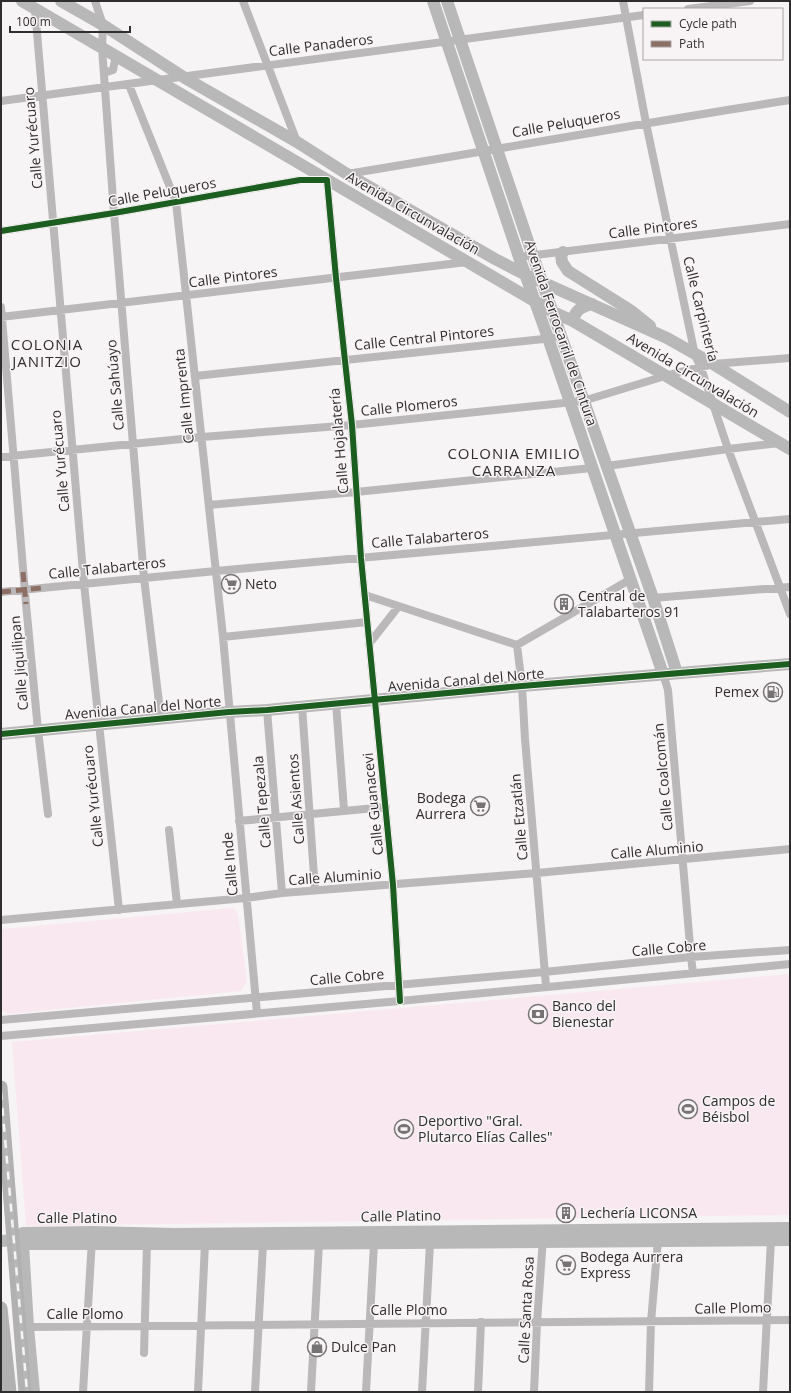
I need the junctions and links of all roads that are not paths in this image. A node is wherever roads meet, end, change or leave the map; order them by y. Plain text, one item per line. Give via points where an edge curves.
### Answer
1 (22, 1) edge
2 (61, 1) edge
3 (95, 1) edge
4 (243, 1) edge
5 (433, 1) edge
6 (447, 1) edge
7 (623, 1) edge
8 (750, 1) edge
9 (696, 8) edge
10 (35, 9) junction
11 (643, 15) edge
12 (626, 17) junction
13 (103, 25) junction
14 (461, 40) junction
15 (447, 42) junction
16 (102, 48) junction
17 (116, 55) junction
18 (268, 65) junction
19 (104, 73) junction
20 (185, 78) junction
21 (159, 80) junction
22 (129, 85) junction
23 (106, 88) junction
24 (43, 96) junction
25 (479, 97) junction
26 (466, 100) junction
27 (790, 100) edge
28 (1, 102) edge
29 (646, 123) junction
30 (297, 142) junction
31 (497, 149) junction
32 (484, 152) junction
33 (347, 174) junction
34 (327, 180) junction
35 (176, 202) junction
36 (114, 213) junction
37 (54, 223) junction
38 (790, 224) edge
39 (1, 231) edge
40 (670, 238) junction
41 (563, 252) junction
42 (533, 256) junction
43 (519, 257) junction
44 (468, 262) junction
45 (526, 275) junction
46 (336, 278) junction
47 (543, 283) junction
48 (186, 296) junction
49 (535, 301) junction
50 (121, 303) junction
51 (592, 304) junction
52 (1, 307) edge
53 (61, 311) junction
54 (553, 312) junction
55 (2, 317) edge
56 (573, 321) junction
57 (562, 337) junction
58 (548, 338) junction
59 (667, 338) junction
60 (695, 355) junction
61 (790, 358) edge
62 (344, 360) junction
63 (707, 366) junction
64 (194, 376) junction
65 (665, 376) junction
66 (584, 401) junction
67 (570, 403) junction
68 (713, 405) junction
69 (790, 412) edge
70 (352, 425) junction
71 (202, 437) junction
72 (133, 444) junction
73 (785, 446) edge
74 (728, 449) junction
75 (73, 450) junction
76 (14, 456) junction
77 (1, 457) edge
78 (607, 466) junction
79 (592, 468) junction
80 (356, 492) junction
81 (210, 505) junction
82 (790, 519) edge
83 (756, 522) junction
84 (630, 533) junction
85 (615, 534) junction
86 (361, 558) junction
87 (216, 571) junction
88 (144, 578) junction
89 (631, 579) junction
90 (84, 584) junction
91 (790, 586) edge
92 (780, 588) junction
93 (25, 589) junction
94 (1, 592) edge
95 (364, 596) junction
96 (653, 598) junction
97 (398, 607) junction
98 (790, 614) edge
99 (367, 622) junction
100 (223, 637) junction
101 (369, 644) junction
102 (517, 645) junction
103 (790, 664) edge
104 (677, 673) junction
105 (663, 674) junction
106 (522, 686) junction
107 (375, 700) junction
108 (336, 704) junction
109 (302, 706) junction
110 (266, 710) junction
111 (229, 712) junction
112 (161, 719) junction
113 (99, 724) junction
114 (38, 730) junction
115 (1, 734) edge
116 (386, 807) junction
117 (344, 810) junction
118 (310, 813) junction
119 (48, 814) dead end
120 (276, 817) junction
121 (239, 821) junction
122 (169, 830) dead end
123 (790, 849) edge
124 (683, 860) junction
125 (537, 873) junction
126 (393, 885) junction
127 (315, 890) junction
128 (282, 893) junction
129 (246, 898) junction
130 (177, 904) junction
131 (118, 910) junction
132 (1, 920) edge
133 (790, 950) edge
134 (691, 957) junction
135 (790, 964) edge
136 (544, 972) junction
137 (693, 973) junction
138 (399, 985) junction
139 (546, 986) junction
140 (256, 997) junction
141 (400, 1001) junction
142 (257, 1013) junction
143 (1, 1020) edge
144 (1, 1036) edge
145 (1, 1086) edge
146 (790, 1228) edge
147 (543, 1235) junction
148 (92, 1238) junction
149 (658, 1240) junction
150 (771, 1240) junction
151 (790, 1240) edge
152 (13, 1241) edge
153 (318, 1243) junction
154 (374, 1243) junction
155 (430, 1243) junction
156 (147, 1244) junction
157 (205, 1244) junction
158 (263, 1244) junction
159 (1, 1308) edge
160 (767, 1320) junction
161 (790, 1320) edge
162 (480, 1322) junction
163 (651, 1322) junction
164 (369, 1323) junction
165 (426, 1323) junction
166 (537, 1323) junction
167 (259, 1325) junction
168 (315, 1325) junction
169 (201, 1326) junction
170 (87, 1327) junction
171 (145, 1327) junction
172 (28, 1328) junction
173 (144, 1353) dead end
174 (1, 1381) edge
175 (2, 1392) edge
176 (10, 1392) edge
177 (25, 1392) edge
178 (30, 1392) edge
179 (34, 1392) edge
180 (83, 1392) edge
181 (198, 1392) edge
182 (255, 1392) edge
183 (311, 1392) edge
184 (366, 1392) edge
185 (422, 1392) edge
186 (478, 1392) edge
187 (534, 1392) edge
188 (649, 1392) edge
189 (764, 1392) edge

1 - 10 street, Avenida Circunvalación
2 - 13 street, Avenida Circunvalación
3 - 13 street
4 - 18 street
5 - 15 street, Avenida Ferrocarril de Cintura
6 - 14 street, Avenida Ferrocarril de Cintura
7 - 12 street, Calle Carpintería
8 - 9 street
10 - 16 street, Avenida Circunvalación
10 - 24 street, Calle Yurécuaro
11 - 12 street, Calle Panaderos
12 - 14 street, Calle Panaderos
12 - 29 street, Calle Carpintería
13 - 16 street
13 - 20 street, Avenida Circunvalación
14 - 15 street, Calle Panaderos
14 - 25 street, Avenida Ferrocarril de Cintura
15 - 18 street, Calle Panaderos
15 - 26 street, Avenida Ferrocarril de Cintura
16 - 17 street, Avenida Circunvalación
16 - 19 street, Calle Sahúayo
17 - 19 street via 113,70
17 - 21 street, Avenida Circunvalación
18 - 20 street, Calle Panaderos
18 - 30 street
19 - 23 street, Calle Sahúayo
20 - 21 street, Calle Panaderos
20 - 30 street, Avenida Circunvalación
21 - 22 street, Calle Panaderos
21 - 34 street, Avenida Circunvalación
22 - 23 street, Calle Panaderos
22 - 35 street, Calle Imprenta
23 - 24 street, Calle Panaderos
23 - 36 street, Calle Sahúayo
24 - 28 street, Calle Panaderos
24 - 37 street, Calle Yurécuaro
25 - 26 street
25 - 31 street, Avenida Ferrocarril de Cintura
26 - 32 street, Avenida Ferrocarril de Cintura
27 - 29 street, Calle Peluqueros
29 - 31 street, Calle Peluqueros
29 - 40 street, Calle Carpintería
30 - 33 street, Avenida Circunvalación
31 - 32 street, Calle Peluqueros
31 - 42 street, Avenida Ferrocarril de Cintura
32 - 33 street, Calle Peluqueros
32 - 43 street, Avenida Ferrocarril de Cintura
33 - 45 street, Avenida Circunvalación
34 - 35 street, Calle Peluqueros via 300,180
34 - 44 street, Avenida Circunvalación
34 - 46 street, Calle Hojalatería
35 - 36 street, Calle Peluqueros
35 - 48 street, Calle Imprenta
36 - 37 street, Calle Peluqueros
36 - 50 street, Calle Sahúayo
37 - 39 street, Calle Peluqueros
37 - 53 street, Calle Yurécuaro
38 - 40 street, Calle Pintores
40 - 41 street, Calle Pintores
40 - 60 street, Calle Carpintería
41 - 42 street, Calle Pintores
41 - 59 street via 562,262 568,271 630,310
42 - 43 street, Calle Pintores
42 - 47 street, Avenida Ferrocarril de Cintura
43 - 45 street, Avenida Ferrocarril de Cintura
44 - 46 street, Calle Pintores
44 - 49 street, Avenida Circunvalación
45 - 47 street, Avenida Circunvalación
45 - 49 street, Avenida Ferrocarril de Cintura
46 - 48 street, Calle Pintores
46 - 62 street, Calle Hojalatería
47 - 51 street, Avenida Circunvalación
47 - 54 street, Avenida Ferrocarril de Cintura
48 - 50 street, Calle Pintores
48 - 64 street, Calle Imprenta
49 - 54 street, Avenida Circunvalación
49 - 58 street, Avenida Ferrocarril de Cintura
50 - 53 street, Calle Pintores
50 - 72 street, Calle Sahúayo
51 - 56 street via 579,309 574,314
51 - 59 street, Avenida Circunvalación
52 - 55 street, Calle Jiquilipan
53 - 55 street, Calle Pintores
53 - 75 street, Calle Yurécuaro
54 - 56 street, Avenida Circunvalación
54 - 57 street, Avenida Ferrocarril de Cintura
55 - 76 street, Calle Jiquilipan
56 - 65 street, Avenida Circunvalación
57 - 58 street, Calle Central Pintores
57 - 66 street, Avenida Ferrocarril de Cintura
58 - 62 street, Calle Central Pintores
58 - 67 street, Avenida Ferrocarril de Cintura
59 - 60 street, Avenida Circunvalación
60 - 63 street, Avenida Circunvalación
61 - 63 street, Calle Plomeros
62 - 64 street, Calle Central Pintores
62 - 70 street, Calle Hojalatería
63 - 65 street, Calle Plomeros
63 - 68 street, Calle Carpintería
63 - 69 street, Avenida Circunvalación
64 - 71 street, Calle Imprenta
65 - 66 street, Calle Plomeros
65 - 68 street, Avenida Circunvalación
66 - 67 street, Calle Plomeros
66 - 78 street, Avenida Ferrocarril de Cintura
67 - 70 street, Calle Plomeros
67 - 79 street, Avenida Ferrocarril de Cintura
68 - 73 street, Avenida Circunvalación
68 - 74 street, Calle Carpintería
70 - 71 street, Calle Plomeros
70 - 80 street, Calle Hojalatería
71 - 72 street, Calle Plomeros
71 - 81 street, Calle Imprenta
72 - 75 street, Calle Plomeros
72 - 88 street, Calle Sahúayo
73 - 74 street
74 - 78 street
74 - 83 street, Calle Carpintería
75 - 76 street, Calle Plomeros
75 - 90 street, Calle Yurécuaro
76 - 77 street, Calle Plomeros
76 - 93 street, Calle Jiquilipan
78 - 84 street, Avenida Ferrocarril de Cintura
79 - 80 street
79 - 85 street, Avenida Ferrocarril de Cintura
80 - 81 street
80 - 86 street, Calle Hojalatería
81 - 87 street, Calle Imprenta
82 - 83 street, Calle Talabarteros
83 - 84 street, Calle Talabarteros
83 - 92 street, Calle Carpintería
84 - 85 street, Calle Talabarteros
84 - 96 street, Avenida Ferrocarril de Cintura
85 - 86 street, Calle Talabarteros
85 - 89 street, Avenida Ferrocarril de Cintura
86 - 87 street, Calle Talabarteros
86 - 95 street, Calle Hojalatería
87 - 88 street, Calle Talabarteros
87 - 100 street, Calle Imprenta
88 - 90 street, Calle Talabarteros
88 - 112 street, Calle Sahúayo
89 - 102 street
89 - 105 street, Avenida Ferrocarril de Cintura
90 - 93 street, Calle Talabarteros
90 - 113 street, Calle Yurécuaro
91 - 92 street
92 - 96 street
92 - 98 street, Calle Carpintería
93 - 94 street, Calle Talabarteros
93 - 114 street, Calle Jiquilipan
95 - 97 street
95 - 99 street, Calle Hojalatería
96 - 104 street, Avenida Ferrocarril de Cintura
97 - 101 street
97 - 102 street
99 - 100 street
99 - 101 street, Calle Hojalatería
100 - 111 street, Calle Imprenta
101 - 107 street, Calle Hojalatería
102 - 106 street, Calle Etzatlán
103 - 104 street, Avenida Canal del Norte
104 - 105 street, Avenida Canal del Norte
105 - 106 street, Avenida Canal del Norte
105 - 124 street, Calle Coalcomán via 668,690
106 - 107 street, Avenida Canal del Norte
106 - 125 street, Calle Etzatlán
107 - 108 street, Avenida Canal del Norte
107 - 116 street, Calle Guanacevi
108 - 109 street, Avenida Canal del Norte
108 - 117 street
109 - 110 street, Avenida Canal del Norte
109 - 118 street, Calle Asientos
110 - 111 street, Avenida Canal del Norte
110 - 120 street, Calle Tepezala
111 - 112 street, Avenida Canal del Norte
111 - 121 street, Calle Inde
112 - 113 street, Avenida Canal del Norte
113 - 114 street, Avenida Canal del Norte
113 - 131 street, Calle Yurécuaro
114 - 115 street, Avenida Canal del Norte
114 - 119 street, Calle Jiquilipan
116 - 117 street
116 - 126 street, Calle Guanacevi
117 - 118 street
118 - 120 street
118 - 127 street, Calle Asientos
120 - 121 street
120 - 128 street, Calle Tepezala
121 - 129 street, Calle Inde
122 - 130 street
123 - 124 street, Calle Aluminio
124 - 125 street, Calle Aluminio
124 - 134 street, Calle Coalcomán
125 - 126 street, Calle Aluminio
125 - 136 street, Calle Etzatlán
126 - 127 street, Calle Aluminio
126 - 138 street, Calle Guanacevi
127 - 128 street, Calle Aluminio
128 - 129 street, Calle Aluminio
129 - 130 street, Calle Aluminio
129 - 140 street, Calle Inde
130 - 131 street, Calle Aluminio
131 - 132 street, Calle Aluminio
133 - 134 street, Calle Cobre
134 - 136 street, Calle Cobre
134 - 137 street, Calle Coalcomán
135 - 137 street, Calle Cobre
136 - 138 street, Calle Cobre
136 - 139 street, Calle Etzatlán
137 - 139 street, Calle Cobre
138 - 140 street, Calle Cobre
138 - 141 street, Calle Guanacevi
139 - 141 street, Calle Cobre
140 - 142 street, Calle Inde
140 - 143 street, Calle Cobre
141 - 142 street, Calle Cobre
142 - 144 street, Calle Cobre
145 - 152 main road
146 - 147 street, Calle Platino
147 - 148 street, Calle Platino via 174,1234
147 - 149 street, Calle Platino
147 - 155 street, Calle Platino
147 - 166 street, Calle Santa Rosa
148 - 152 street, Calle Platino via 23,1234
148 - 156 street, Calle Platino
148 - 170 street
149 - 150 street, Calle Platino
149 - 163 street
150 - 151 street, Calle Platino
150 - 160 street
152 - 172 street
152 - 177 main road
152 - 178 street via 20,1267
153 - 154 street, Calle Platino
153 - 158 street, Calle Platino
153 - 168 street
154 - 155 street, Calle Platino
154 - 164 street
155 - 165 street
156 - 157 street, Calle Platino
156 - 171 street
157 - 158 street, Calle Platino
157 - 169 street
158 - 167 street
159 - 176 main road
160 - 161 street, Calle Plomo
160 - 163 street, Calle Plomo
160 - 189 street
162 - 165 street, Calle Plomo
162 - 166 street, Calle Plomo
162 - 186 street
163 - 166 street, Calle Plomo
163 - 188 street
164 - 165 street, Calle Plomo
164 - 168 street, Calle Plomo
164 - 184 street
165 - 185 street
166 - 187 street, Calle Santa Rosa
167 - 168 street, Calle Plomo
167 - 169 street, Calle Plomo
167 - 182 street
168 - 183 street
169 - 171 street, Calle Plomo
169 - 181 street
170 - 171 street, Calle Plomo
170 - 172 street, Calle Plomo
170 - 180 street
171 - 173 street
172 - 179 street
174 - 175 street

